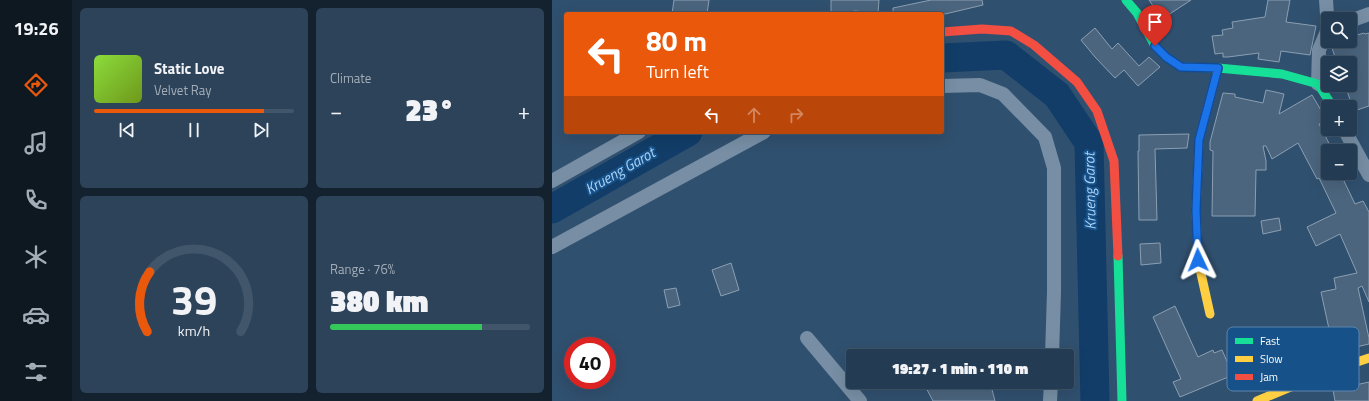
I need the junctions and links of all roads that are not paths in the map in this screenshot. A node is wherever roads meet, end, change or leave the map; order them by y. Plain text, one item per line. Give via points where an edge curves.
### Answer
1 (1126, 0) edge
2 (1326, 0) edge
3 (1327, 12) edge
4 (1369, 14) edge
5 (1357, 18) edge
6 (944, 32) edge
7 (1321, 45) edge
8 (1218, 68) junction
9 (1318, 84) junction
10 (944, 86) edge
11 (1328, 100) edge
12 (635, 134) edge
13 (760, 134) edge
14 (1348, 136) edge
15 (1369, 175) edge
16 (552, 181) edge
17 (552, 247) edge
18 (1210, 314) dead end
19 (807, 338) dead end
20 (1052, 349) edge
21 (1369, 358) edge
22 (1359, 361) edge
23 (1051, 389) edge
24 (1282, 391) edge
25 (860, 401) edge
26 (1050, 401) edge
27 (1122, 401) edge
28 (1258, 401) edge

1 - 8 street via 1137,13 1155,46 1166,57 1181,67
2 - 3 street
4 - 5 street
6 - 27 street via 982,29 1011,31 1034,45 1077,82 1097,111 1114,161
7 - 9 street
8 - 9 street via 1282,74
8 - 18 street via 1199,140 1196,210 1198,260
9 - 11 street
10 - 20 street via 980,85 1003,94 1045,138 1054,168
12 - 16 street
13 - 17 street
14 - 15 street
19 - 25 street
21 - 22 street
23 - 26 street
24 - 28 street

